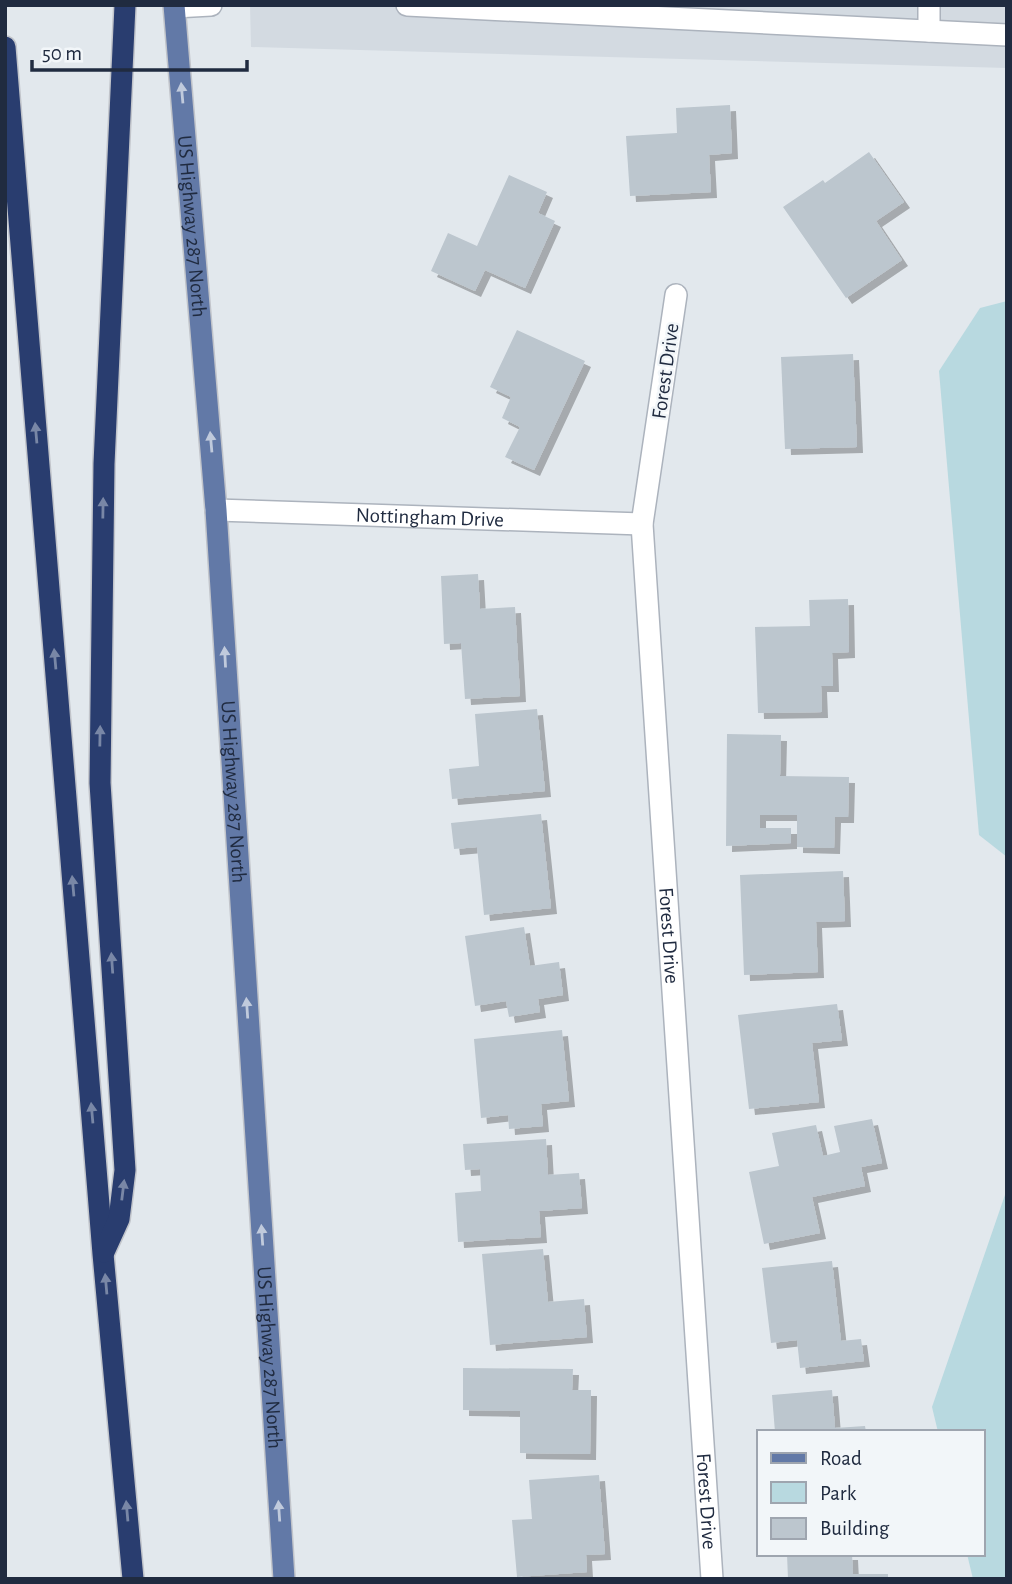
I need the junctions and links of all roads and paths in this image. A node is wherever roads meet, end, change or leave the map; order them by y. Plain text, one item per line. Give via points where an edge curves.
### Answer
1 (125, 5) edge
2 (211, 5) edge
3 (407, 5) edge
4 (929, 5) edge
5 (175, 6) edge
6 (929, 31) junction
7 (1007, 35) edge
8 (5, 47) edge
9 (676, 295) dead end
10 (216, 510) junction
11 (642, 524) junction
12 (103, 1254) junction
13 (133, 1579) edge
14 (284, 1579) edge
15 (712, 1579) edge

12 -> 1 highway via 119,1219 125,1170 100,783 104,464
2 - 5 street
3 - 6 street
4 - 6 street
10 -> 5 main road, US Highway 287 North
6 - 7 street
12 -> 8 highway
9 - 11 street, Forest Drive
10 - 11 street, Nottingham Drive
14 -> 10 main road, US Highway 287 North
11 - 15 street, Forest Drive
13 -> 12 highway

